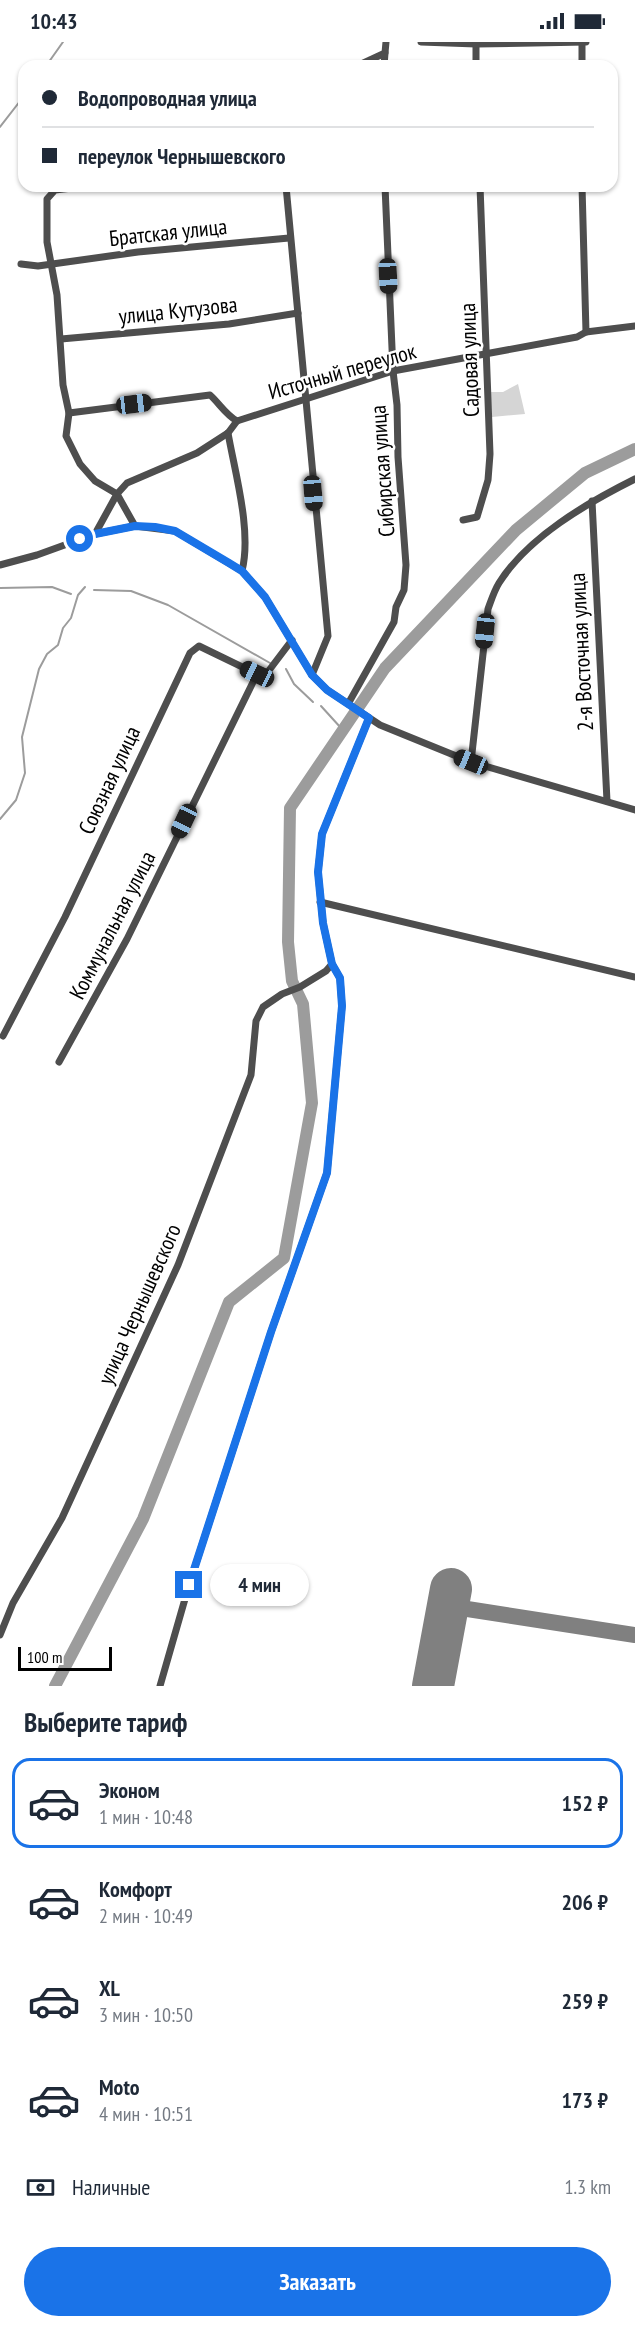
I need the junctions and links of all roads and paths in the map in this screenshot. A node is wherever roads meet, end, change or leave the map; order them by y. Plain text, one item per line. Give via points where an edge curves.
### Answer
1 (386, 42) edge
2 (421, 42) edge
3 (583, 42) edge
4 (476, 44) junction
5 (385, 53) junction
6 (370, 60) edge
7 (384, 60) edge
8 (476, 60) edge
9 (582, 60) edge
10 (53, 192) edge
11 (286, 192) edge
12 (385, 192) edge
13 (480, 192) edge
14 (582, 192) edge
15 (289, 238) junction
16 (21, 264) dead end
17 (52, 264) junction
18 (298, 313) junction
19 (635, 326) edge
20 (586, 332) junction
21 (61, 339) junction
22 (486, 353) junction
23 (393, 371) junction
24 (304, 399) junction
25 (69, 413) junction
26 (237, 421) junction
27 (228, 433) junction
28 (635, 479) edge
29 (117, 494) junction
30 (592, 501) junction
31 (463, 520) dead end
32 (135, 526) junction
33 (95, 534) junction
34 (0, 565) edge
35 (242, 571) junction
36 (292, 640) junction
37 (257, 674) junction
38 (312, 675) junction
39 (348, 704) junction
40 (369, 718) junction
41 (471, 762) junction
42 (607, 801) junction
43 (635, 810) edge
44 (321, 902) junction
45 (332, 964) junction
46 (635, 977) edge
47 (3, 1036) dead end
48 (59, 1062) dead end
49 (0, 1635) edge
50 (160, 1686) edge

1 - 5 street
2 - 4 street
3 - 4 street
3 - 9 street
4 - 8 street
5 - 6 street
5 - 7 street
10 - 17 street via 47,199 47,242
11 - 15 street
12 - 23 street, Сибирская улица
13 - 22 street, Садовая улица
14 - 20 street
15 - 17 street, Братская улица
15 - 18 street
16 - 17 street, Братская улица
17 - 21 street
18 - 21 street, улица Кутузова via 229,324
18 - 24 street
19 - 20 street, Источный переулок
20 - 22 street, Источный переулок via 577,337
21 - 25 street
22 - 23 street, Источный переулок
22 - 31 street, Садовая улица via 488,480 477,517
23 - 24 street, Источный переулок
23 - 39 street, Сибирская улица via 405,579 390,631
24 - 26 street, Источный переулок
24 - 38 street via 328,636
25 - 26 street via 210,395 226,415
25 - 29 street via 66,436 73,452 96,481
26 - 27 street
27 - 29 street via 196,453 127,483
27 - 35 street via 242,515 246,556
28 - 30 street
29 - 32 street
29 - 33 street
30 - 41 street via 529,548 497,586 488,609
30 - 42 street, 2-я Восточная улица
32 - 33 street
32 - 35 street via 175,531
33 - 34 street
35 - 36 street via 265,597
36 - 37 street via 267,673
36 - 38 street
37 - 47 street, Союзная улица via 199,646 190,653 65,917
37 - 48 street, Коммунальная улица via 128,939
38 - 39 street
39 - 40 street
40 - 41 street
40 - 44 street via 322,834 318,872
41 - 42 street
42 - 43 street
44 - 45 street
44 - 46 street
45 - 49 street, улица Чернышевского via 263,1007 256,1022 251,1075 178,1265 62,1518 13,1603
45 - 50 street via 340,978 342,1006 327,1173 271,1332

